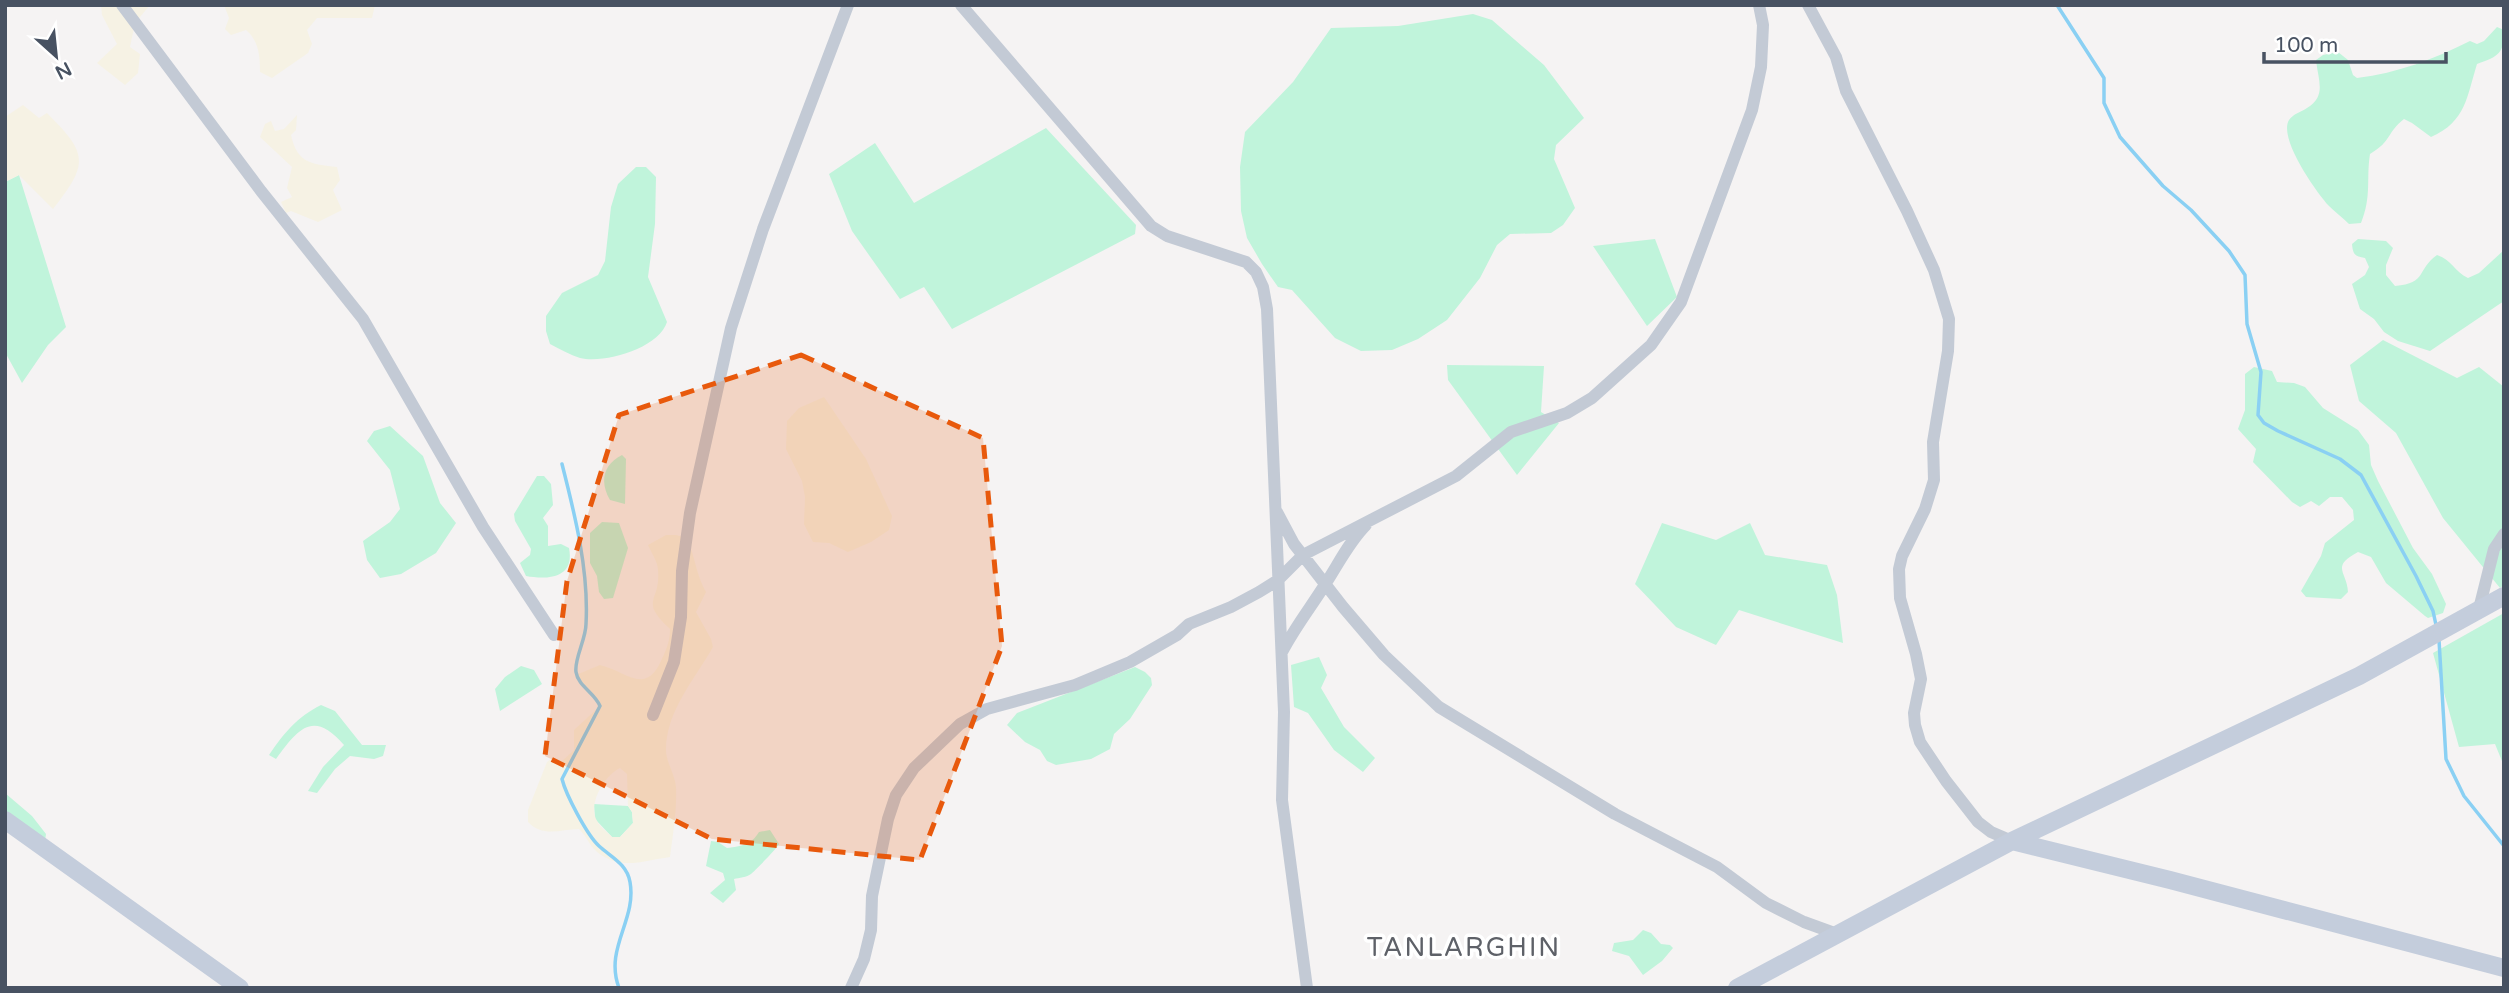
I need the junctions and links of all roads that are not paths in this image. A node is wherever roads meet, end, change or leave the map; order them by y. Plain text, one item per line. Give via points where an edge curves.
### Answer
1 (122, 5) edge
2 (848, 5) edge
3 (961, 5) edge
4 (1759, 5) edge
5 (1808, 5) edge
6 (1275, 508) junction
7 (1371, 520) junction
8 (2504, 534) edge
9 (1303, 555) junction
10 (1278, 580) junction
11 (1325, 584) junction
12 (2504, 596) edge
13 (2479, 609) junction
14 (554, 635) dead end
15 (1282, 652) junction
16 (653, 715) dead end
17 (5, 820) edge
18 (2012, 841) junction
19 (1837, 934) junction
20 (2504, 968) edge
21 (240, 988) edge
22 (851, 988) edge
23 (1307, 988) edge
24 (1737, 988) edge

1 - 14 street via 363,319 484,527
2 - 16 street via 763,229 732,328 690,513 674,662
3 - 6 street via 1151,226 1167,236 1246,262 1256,272 1267,309
4 - 7 street via 1761,67 1752,110 1681,303 1651,345 1592,398 1567,413 1511,432 1455,476
5 - 18 street via 1918,234 1949,319 1933,442 1934,480 1899,569 1900,598 1921,678 1915,725 1920,742 1978,822
6 - 9 street
6 - 10 street
7 - 9 street
7 - 11 street
8 - 13 street via 2494,549
9 - 10 street
9 - 11 street
10 - 15 street
10 - 22 street via 1189,624 1130,662 1074,685 987,709 942,740 896,794 874,885 872,930
11 - 15 street
11 - 19 street via 1384,654 1439,707 1615,814 1717,867 1766,903
12 - 13 street
13 - 18 street via 2360,676
15 - 23 street via 1282,800
17 - 21 street
18 - 19 street
18 - 20 street
19 - 24 street

